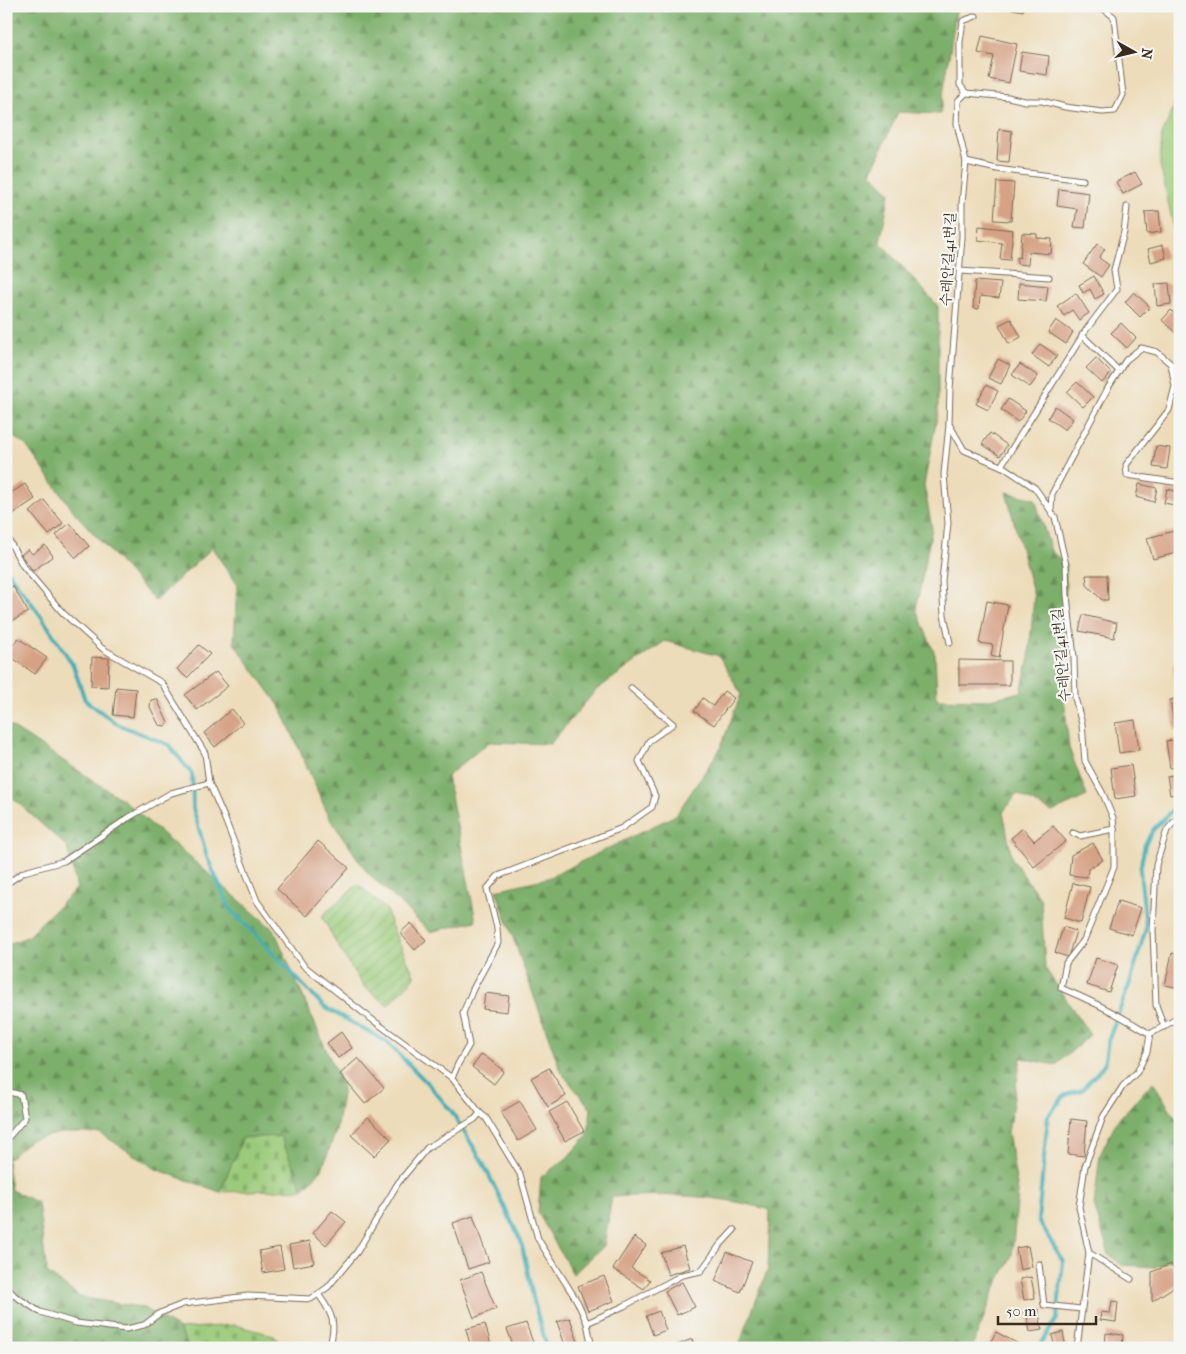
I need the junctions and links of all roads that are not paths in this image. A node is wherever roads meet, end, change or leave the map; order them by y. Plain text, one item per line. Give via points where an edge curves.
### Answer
1 (1094, 6) edge
2 (976, 16) dead end
3 (966, 93) junction
4 (966, 162) junction
5 (1083, 180) dead end
6 (1127, 208) dead end
7 (960, 272) junction
8 (1049, 277) dead end
9 (1082, 335) junction
10 (1119, 371) junction
11 (949, 424) junction
12 (1001, 466) junction
13 (1180, 483) edge
14 (1052, 512) junction
15 (6, 535) edge
16 (950, 643) dead end
17 (631, 688) dead end
18 (209, 783) junction
19 (1180, 816) edge
20 (1114, 829) junction
21 (1073, 833) dead end
22 (6, 884) edge
23 (1180, 1017) edge
24 (1164, 1026) junction
25 (1150, 1034) junction
26 (452, 1078) junction
27 (6, 1091) edge
28 (480, 1113) junction
29 (6, 1140) edge
30 (734, 1230) dead end
31 (1089, 1253) junction
32 (1039, 1264) dead end
33 (1131, 1279) dead end
34 (6, 1287) edge
35 (318, 1294) junction
36 (1081, 1309) junction
37 (586, 1323) junction
38 (329, 1348) edge
39 (592, 1348) edge
40 (1077, 1348) edge

1 - 3 lane via 1114,17 1123,95 1116,111 1102,112 1042,101
2 - 3 lane via 963,21 960,42 960,85
3 - 4 lane, 수레안길41번길 via 958,101 957,124
4 - 5 lane
4 - 7 lane, 수레안길41번길
6 - 9 lane via 1114,270 1117,289
7 - 8 lane
7 - 11 lane, 수레안길41번길
9 - 10 lane
9 - 12 lane
10 - 13 lane via 1140,348 1157,352 1171,364 1176,386 1169,410 1126,465 1127,475
10 - 14 lane via 1052,494
11 - 12 lane, 수레안길41번길 via 964,450
11 - 16 lane via 944,474 948,523 942,581
12 - 14 lane, 수레안길41번길 via 1035,488
14 - 20 lane, 수레안길41번길 via 1066,566 1074,698 1082,724 1085,761 1103,794
15 - 18 lane via 23,566 63,613 103,649 162,683 205,753
17 - 26 lane via 673,724 649,741 639,761 655,796 652,807 622,828 498,876 487,889 498,944 463,1013 469,1044
18 - 22 lane via 171,793 64,861 24,872
18 - 26 lane via 257,901 304,966
19 - 24 lane via 1167,830 1156,865 1153,931 1156,1005
20 - 21 lane via 1080,836
20 - 25 lane, 수레안길41번길 via 1114,867 1084,940 1066,964 1061,988 1124,1017
23 - 24 lane
24 - 25 lane
25 - 31 lane via 1148,1052 1103,1117 1085,1166 1079,1207
26 - 28 lane
27 - 29 lane via 21,1096 25,1118
28 - 35 lane via 476,1119 428,1148 398,1183 357,1252 328,1288
28 - 37 lane via 520,1174 538,1239 577,1301
30 - 37 lane via 701,1271 682,1275
31 - 33 lane
31 - 36 lane
32 - 36 lane via 1044,1306
34 - 35 lane via 40,1312 76,1322 126,1329 144,1324 160,1313 184,1304 248,1296 311,1299
35 - 38 lane via 330,1309 334,1332
36 - 40 lane
37 - 39 lane

